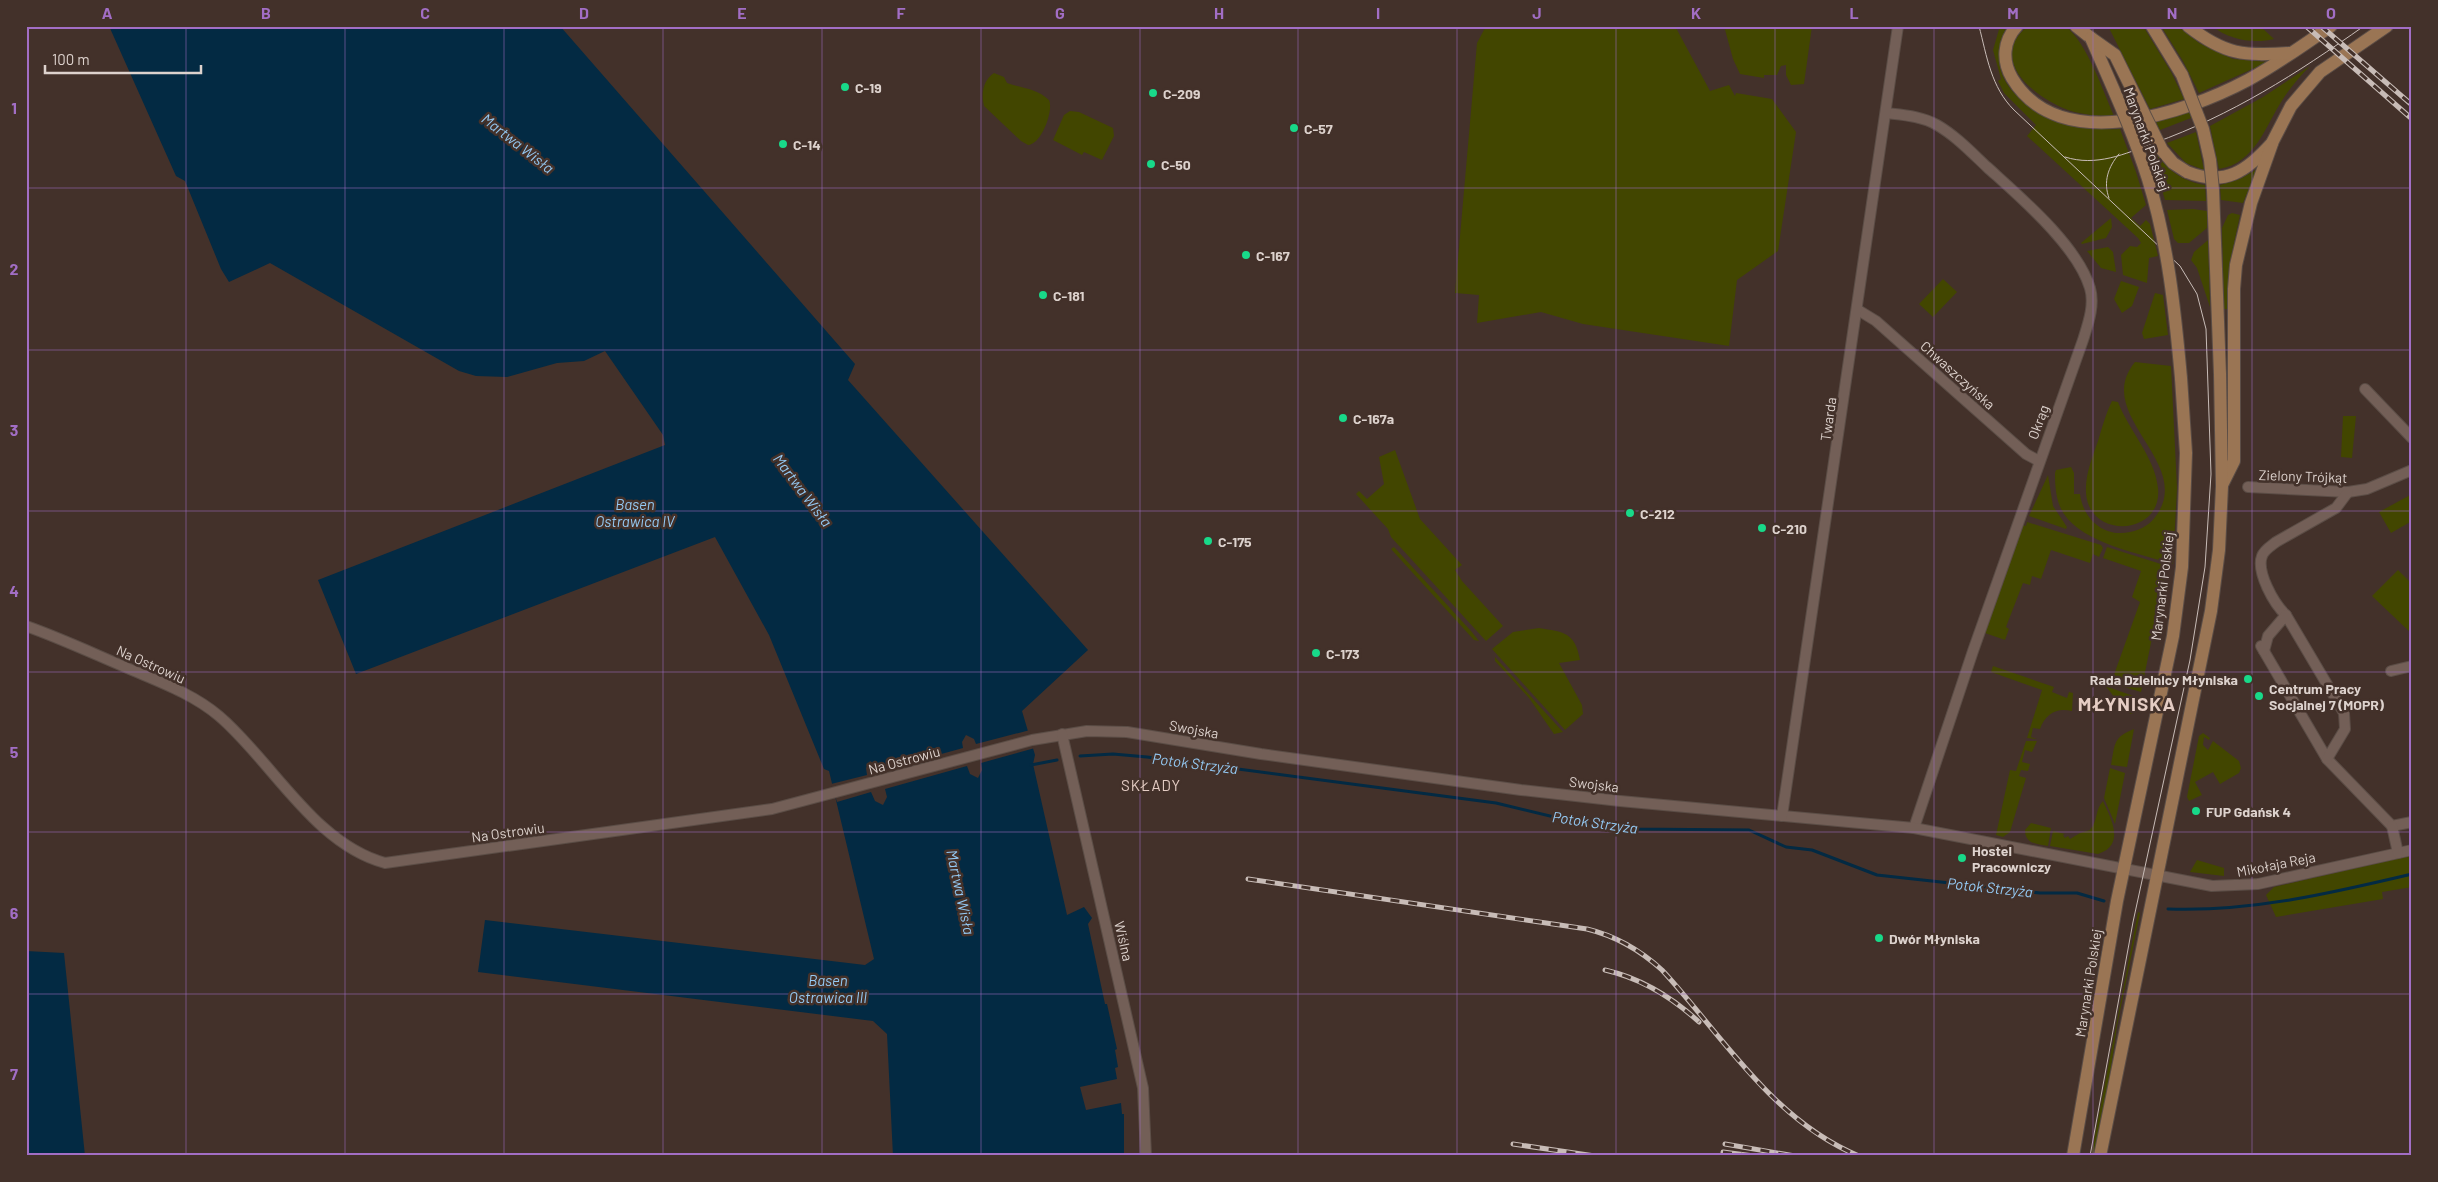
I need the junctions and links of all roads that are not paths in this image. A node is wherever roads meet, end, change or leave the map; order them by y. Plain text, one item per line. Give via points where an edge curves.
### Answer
1 (1898, 26) edge
2 (2017, 26) edge
3 (2076, 26) edge
4 (2152, 26) edge
5 (2188, 26) edge
6 (2331, 26) edge
7 (2387, 26) edge
8 (2088, 32) edge
9 (2292, 53) junction
10 (1886, 113) junction
11 (2273, 141) junction
12 (1858, 310) junction
13 (2365, 389) dead end
14 (2412, 438) edge
15 (2039, 462) junction
16 (2412, 470) edge
17 (2222, 486) junction
18 (2248, 487) dead end
19 (2348, 492) junction
20 (2286, 615) junction
21 (26, 626) edge
22 (2412, 666) edge
23 (2390, 671) dead end
24 (1062, 734) junction
25 (2327, 759) junction
26 (1782, 816) junction
27 (2412, 822) edge
28 (2392, 826) junction
29 (1914, 828) junction
30 (2412, 850) edge
31 (2398, 853) junction
32 (2123, 868) junction
33 (2158, 876) junction
34 (1146, 1156) edge
35 (2073, 1156) edge
36 (2100, 1156) edge

1 - 10 street, Twarda
2 - 9 main road via 2008,38 2005,51 2012,78 2042,106 2067,118 2089,122 2112,123 2150,117 2184,106 2248,80
3 - 8 main road
4 - 17 main road, bridge via 2193,100 2210,160
5 - 9 main road via 2229,51 2251,56
6 - 9 main road
7 - 11 main road via 2313,78 2291,106
8 - 11 main road, bridge via 2115,55 2162,150 2187,172 2202,178 2230,175 2251,165
8 - 32 main road, Marynarki Polskiej, bridge via 2137,147 2157,213 2174,302 2186,453 2182,568 2173,636
10 - 12 street, Twarda
10 - 15 street, Okrąg via 1927,120 1953,136 2026,203 2073,254 2086,276 2092,298 2087,326
11 - 17 main road via 2250,202 2234,289 2234,461
12 - 15 street, Chwaszczyńska via 1876,321
12 - 26 street, Twarda
13 - 14 street
15 - 29 street, Okrąg
16 - 19 street, Zielony Trójkąt via 2367,489
17 - 33 main road via 2219,550 2211,611
18 - 19 street, Zielony Trójkąt
19 - 20 street via 2336,508 2276,542 2262,557 2262,577
20 - 25 street via 2344,713 2344,729
20 - 25 street via 2262,648
21 - 24 street, Na Ostrowiu via 194,698 219,716 282,787 331,832 358,853 385,863 744,814 803,802
22 - 23 street
24 - 26 street, Swojska via 1126,732 1512,788
24 - 34 street, Wiślna via 1143,1088
25 - 28 street
26 - 29 street, Swojska
27 - 28 street
28 - 31 street
29 - 32 street, Swojska
30 - 31 street, Mikołaja Reja
31 - 33 street, Mikołaja Reja via 2238,886 2212,886
32 - 33 street, Mikołaja Reja
32 - 35 main road, Marynarki Polskiej
33 - 36 main road

